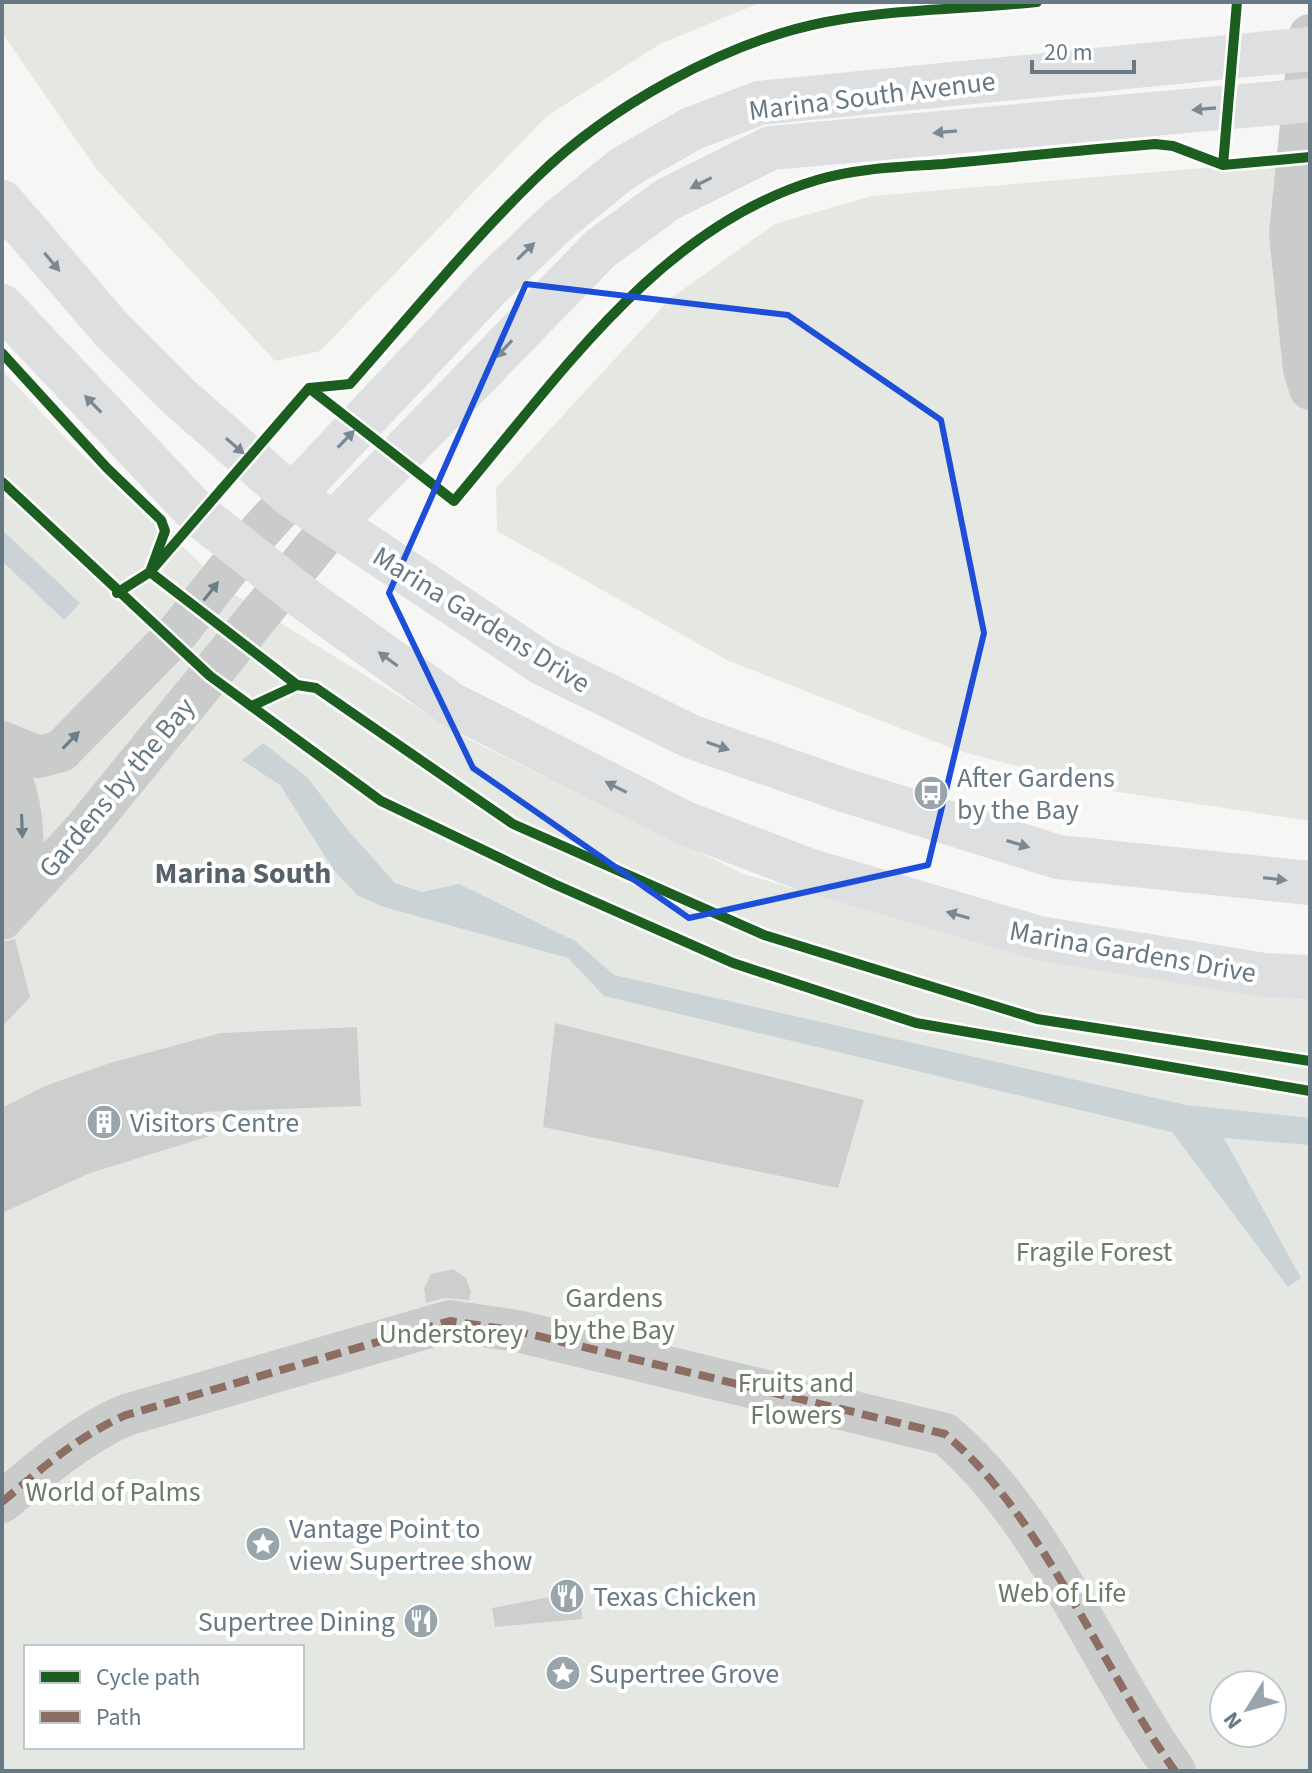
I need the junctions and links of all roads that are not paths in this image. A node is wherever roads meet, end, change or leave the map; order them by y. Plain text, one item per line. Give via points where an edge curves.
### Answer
1 (1309, 44) edge
2 (1306, 100) edge
3 (2, 202) edge
4 (2, 306) edge
5 (1310, 389) edge
6 (292, 496) junction
7 (334, 523) junction
8 (243, 550) junction
9 (284, 583) junction
10 (2, 742) edge
11 (2, 759) edge
12 (1310, 883) edge
13 (12, 908) edge
14 (1310, 977) edge
15 (2, 1502) edge
16 (1175, 1771) edge

1 - 2 street
6 -> 1 main road, Marina South Avenue via 559,220 622,169 691,129 759,103
2 - 5 street via 1290,234
2 -> 7 main road, Marina South Avenue via 771,148 668,199 600,249
3 -> 6 main road, Marina Gardens Drive via 112,330
8 -> 4 main road, Marina Gardens Drive via 199,515
6 - 7 main road, Marina Gardens Drive
6 - 8 street, Gardens by the Bay
7 - 9 street, Gardens by the Bay
7 -> 12 main road, Marina Gardens Drive via 542,663 692,737 1058,857
8 - 9 main road, Marina Gardens Drive
10 -> 8 street, Gardens by the Bay via 39,757 61,751 179,631
9 - 13 street, Gardens by the Bay via 112,796
14 -> 9 main road, Marina Gardens Drive via 1264,975 1039,938 808,870 685,823 451,704
11 -> 13 street, Gardens by the Bay via 23,815
15 - 16 street via 93,1430 126,1415 450,1321 517,1331 945,1434 971,1456 1020,1520

